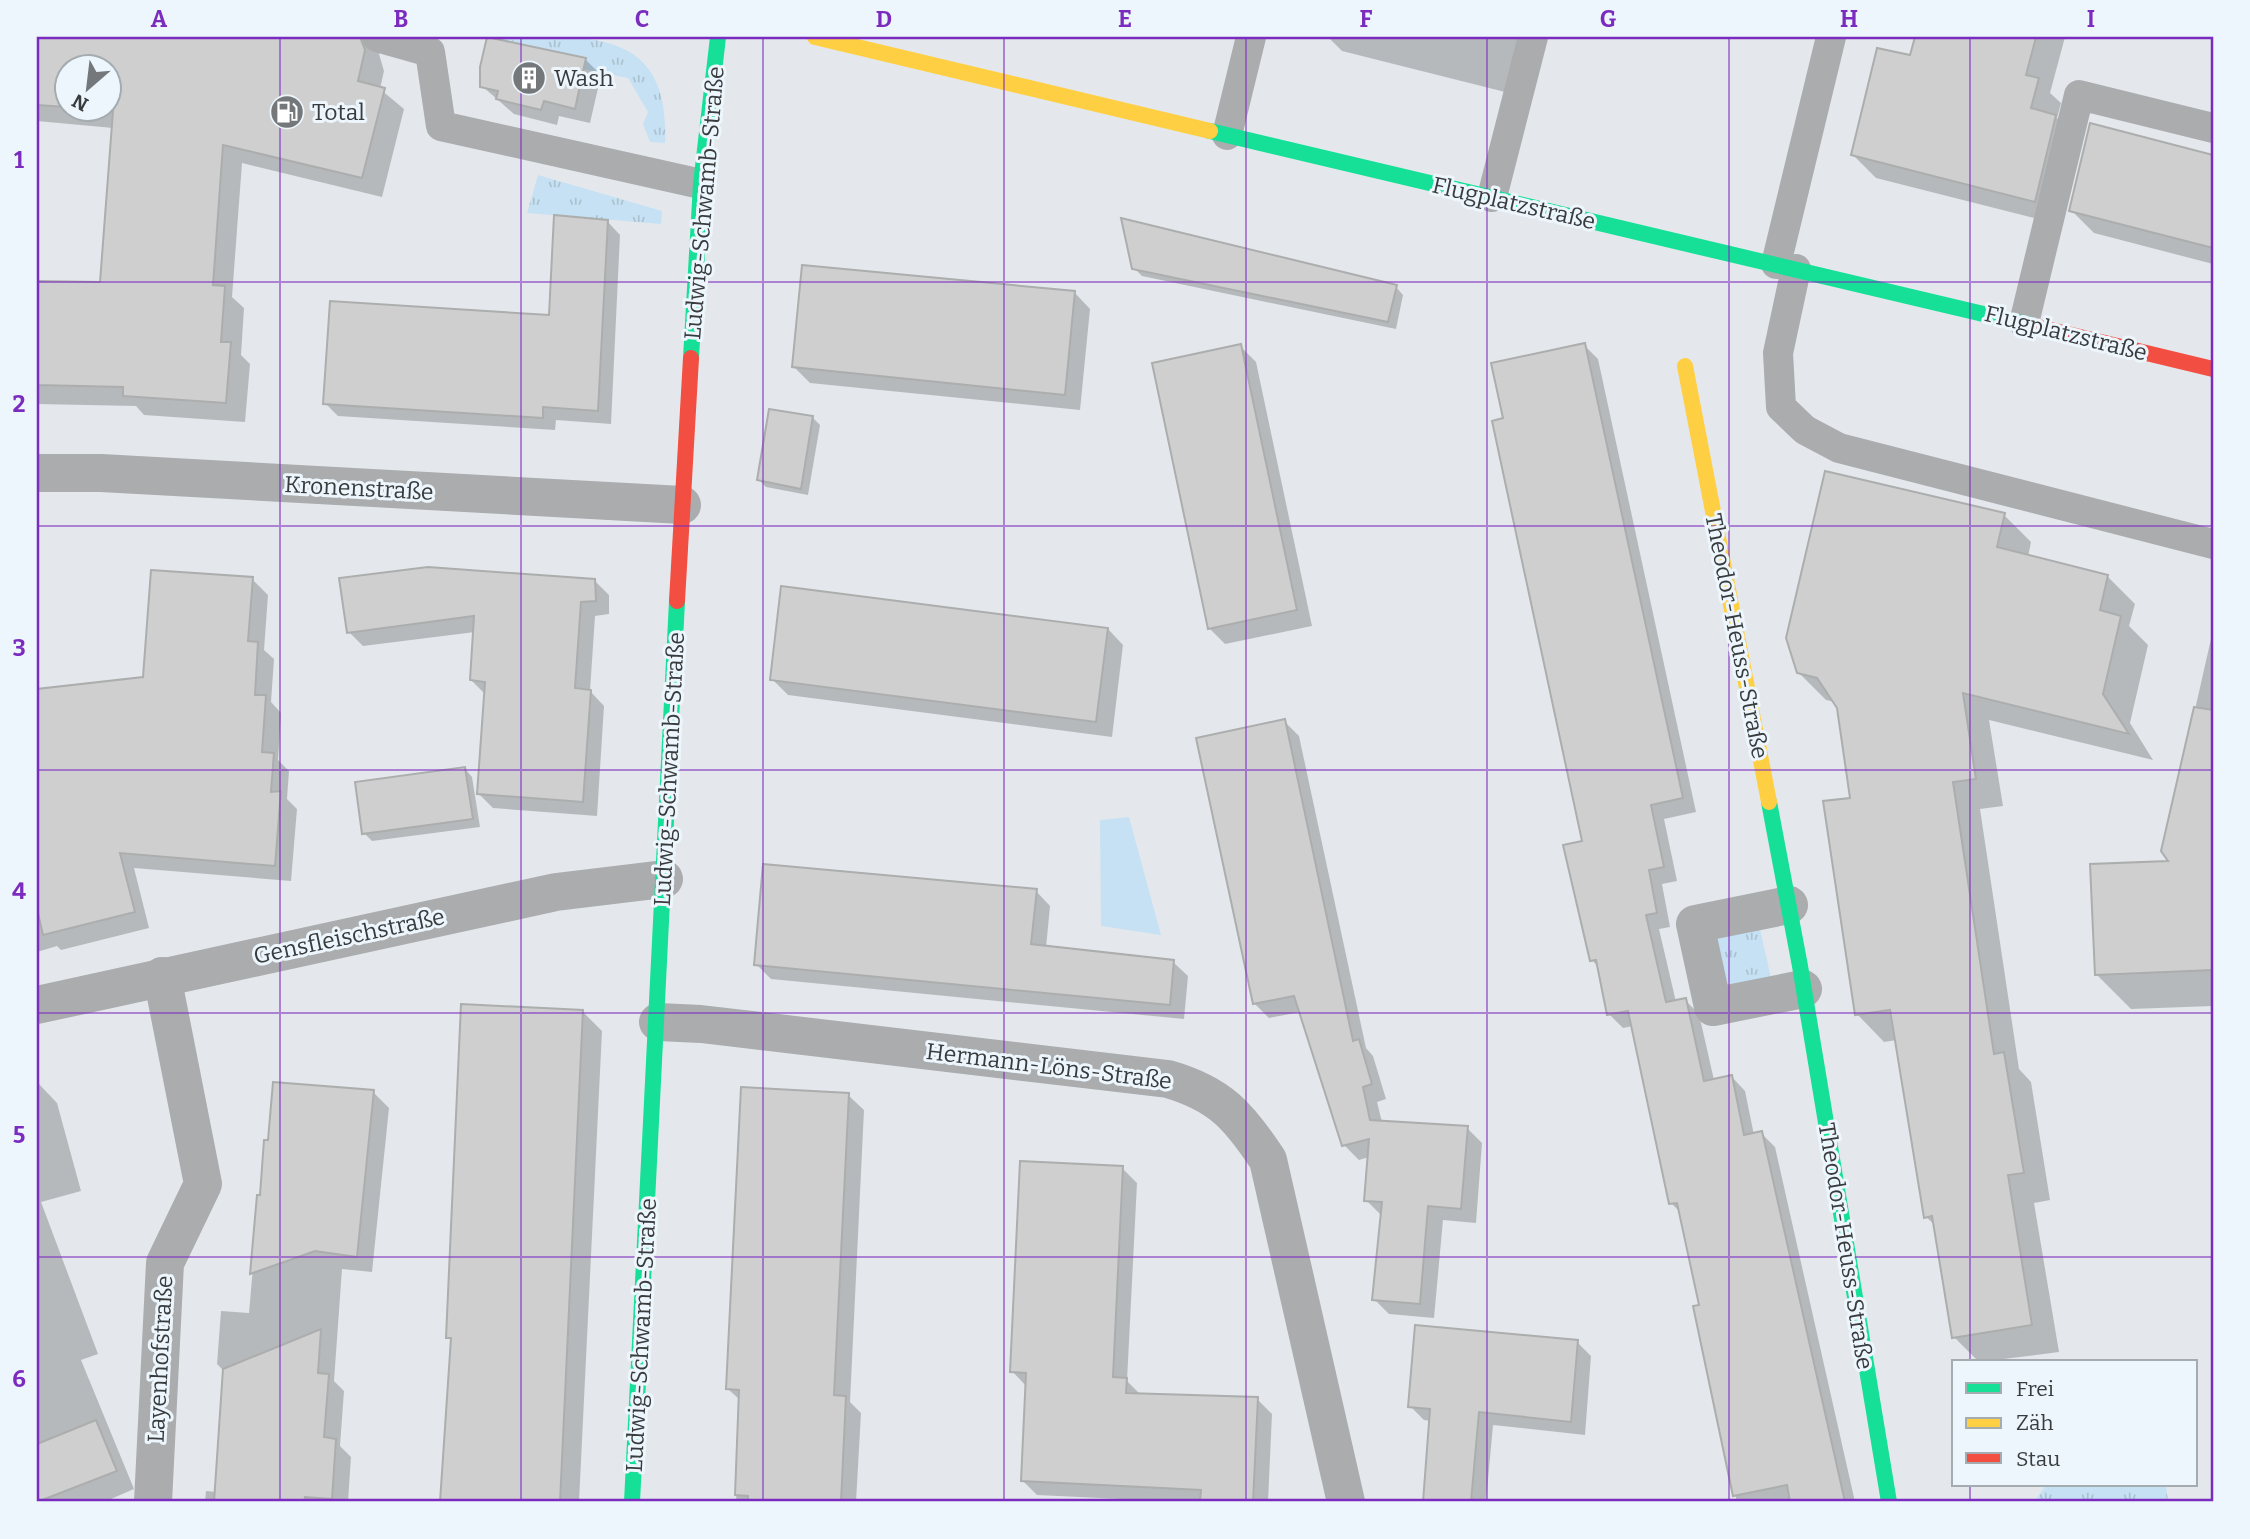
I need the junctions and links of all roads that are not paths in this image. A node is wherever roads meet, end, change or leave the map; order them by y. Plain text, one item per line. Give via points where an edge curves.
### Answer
1 (377, 37) edge
2 (718, 37) edge
3 (815, 37) edge
4 (1251, 37) edge
5 (1533, 37) edge
6 (1831, 37) edge
7 (431, 44) edge
8 (2213, 128) edge
9 (1227, 135) junction
10 (701, 184) junction
11 (1492, 197) junction
12 (1786, 267) junction
13 (2024, 323) junction
14 (1685, 366) dead end
15 (2213, 369) edge
16 (37, 473) edge
17 (682, 505) junction
18 (2213, 544) edge
19 (664, 879) junction
20 (1789, 905) junction
21 (162, 976) junction
22 (1803, 989) junction
23 (37, 1005) edge
24 (658, 1022) junction
25 (153, 1502) edge
26 (632, 1502) edge
27 (1346, 1502) edge
28 (1889, 1502) edge

1 - 7 lane
2 - 10 street, Ludwig-Schwamb-Straße
3 - 9 street, Flugplatzstraße
4 - 9 lane
5 - 11 lane
6 - 12 lane
7 - 10 lane via 441,125
8 - 13 lane via 2079,95
9 - 11 street, Flugplatzstraße
10 - 17 street, Ludwig-Schwamb-Straße
11 - 12 street, Flugplatzstraße
12 - 13 street, Flugplatzstraße
12 - 18 lane via 1777,353 1780,407 1805,430 1839,448
13 - 15 street, Flugplatzstraße
14 - 20 street, Theodor-Heuss-Straße
16 - 17 street, Kronenstraße
17 - 19 street, Ludwig-Schwamb-Straße
19 - 21 street, Gensfleischstraße via 555,892
19 - 24 street, Ludwig-Schwamb-Straße
20 - 22 street, Theodor-Heuss-Straße
20 - 22 street via 1695,924 1713,1006
21 - 23 street, Gensfleischstraße
21 - 25 street, Layenhofstraße via 203,1184 165,1263
22 - 28 street, Theodor-Heuss-Straße
24 - 26 street, Ludwig-Schwamb-Straße
24 - 27 street, Hermann-Löns-Straße via 1168,1079 1196,1087 1221,1102 1245,1126 1268,1160

